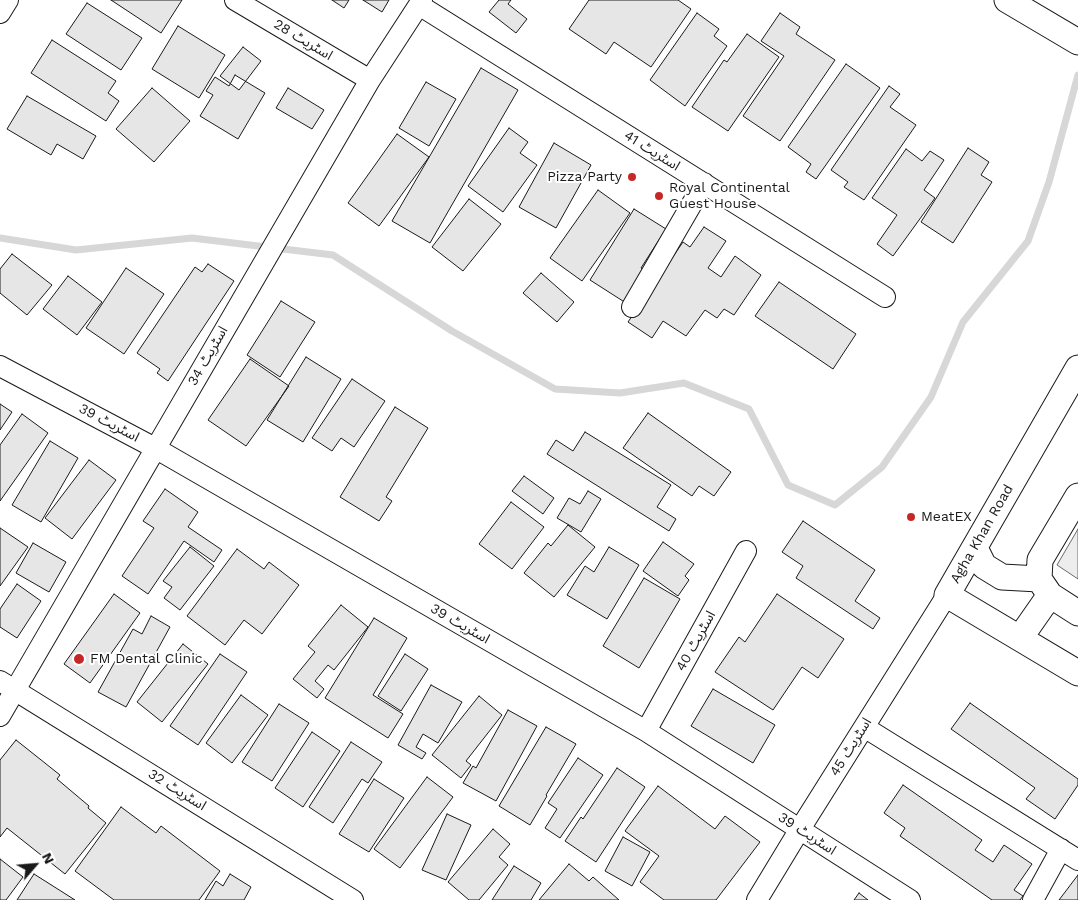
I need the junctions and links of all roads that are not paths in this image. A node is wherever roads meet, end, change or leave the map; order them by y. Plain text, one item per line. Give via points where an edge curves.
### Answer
1 (8, 0) edge
2 (236, 0) edge
3 (1007, 0) edge
4 (421, 3) edge
5 (0, 13) edge
6 (1075, 41) edge
7 (370, 80) junction
8 (704, 183) junction
9 (886, 297) dead end
10 (632, 307) dead end
11 (0, 366) edge
12 (1078, 368) edge
13 (155, 448) junction
14 (1078, 496) edge
15 (975, 548) junction
16 (746, 551) dead end
17 (1044, 587) junction
18 (947, 595) junction
19 (1078, 613) edge
20 (1020, 638) junction
21 (1078, 672) edge
22 (8, 686) edge
23 (0, 716) edge
24 (864, 727) junction
25 (646, 731) junction
26 (800, 829) junction
27 (1061, 849) junction
28 (1078, 860) edge
29 (353, 900) edge
30 (757, 900) edge
31 (910, 900) edge
32 (1033, 900) edge

1 - 5 street
2 - 7 street, اسٹریٹ 28
3 - 6 street
4 - 7 street, اسٹریٹ 34
4 - 8 street, اسٹریٹ 41
7 - 13 street, اسٹریٹ 34
8 - 9 street, اسٹریٹ 41
8 - 10 street
11 - 13 street, اسٹریٹ 39
12 - 15 street, Agha Khan Road
13 - 22 street, اسٹریٹ 34
13 - 25 street, اسٹریٹ 39
14 - 17 street via 1040,560
15 - 17 street via 984,566 1002,577
15 - 18 street, Agha Khan Road
16 - 25 street, اسٹریٹ 40
17 - 19 street
17 - 20 street
18 - 20 street, Agha Khan Road
18 - 24 street, اسٹریٹ 45
20 - 21 street, Agha Khan Road
22 - 23 street, اسٹریٹ 34
22 - 29 street, اسٹریٹ 32
24 - 26 street, اسٹریٹ 45
24 - 27 street
25 - 26 street, اسٹریٹ 39
26 - 30 street, اسٹریٹ 45
26 - 31 street, اسٹریٹ 39
27 - 28 street
27 - 32 street

